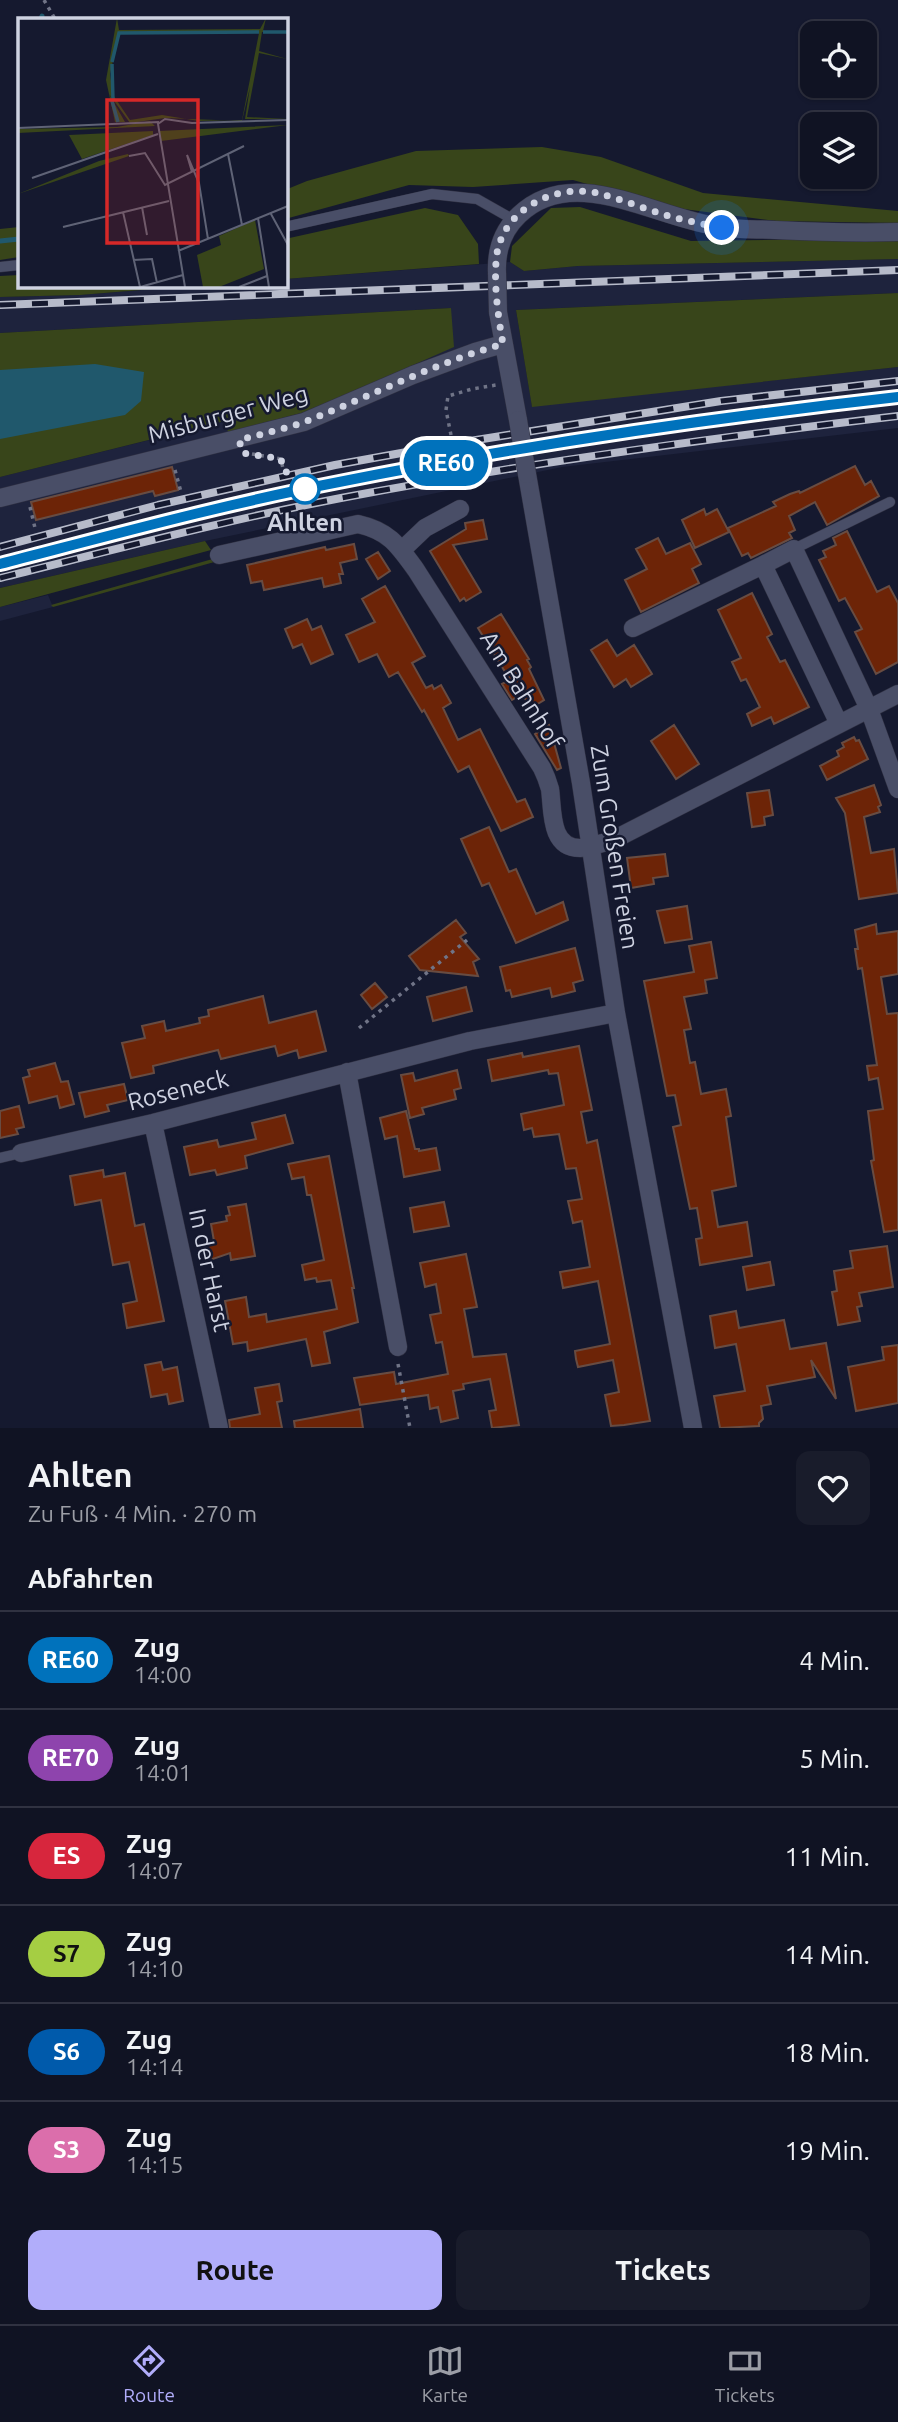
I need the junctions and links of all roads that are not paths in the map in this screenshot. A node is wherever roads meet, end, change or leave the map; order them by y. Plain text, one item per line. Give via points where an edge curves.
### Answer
1 (514, 220) junction
2 (287, 227) edge
3 (898, 232) edge
4 (18, 265) edge
5 (0, 267) edge
6 (503, 344) junction
7 (0, 498) edge
8 (890, 502) dead end
9 (460, 509) dead end
10 (794, 549) junction
11 (402, 550) junction
12 (219, 555) dead end
13 (763, 565) junction
14 (633, 628) dead end
15 (898, 694) edge
16 (869, 709) junction
17 (839, 724) junction
18 (898, 789) edge
19 (589, 846) junction
20 (616, 1013) junction
21 (347, 1072) junction
22 (153, 1123) junction
23 (21, 1153) joint
24 (0, 1158) edge
25 (398, 1354) road end
26 (219, 1428) edge
27 (694, 1428) edge

1 - 2 lane via 477,199 432,194
1 - 3 street via 542,198 579,192 722,228
1 - 6 street, Zum Großen Freien, bridge via 498,251
4 - 5 lane
6 - 7 street, Misburger Weg via 413,375 304,422
6 - 19 street, Zum Großen Freien, bridge
8 - 10 lane
9 - 11 street via 425,528
10 - 13 street
10 - 16 street
11 - 12 street, Am Bahnhof via 379,528 358,524
11 - 19 street, Am Bahnhof via 542,768 550,788 555,830 567,844
13 - 14 street
13 - 17 street
15 - 16 street
16 - 17 street
16 - 18 street
17 - 19 street via 614,840
19 - 20 street, Zum Großen Freien
20 - 21 street, Roseneck via 470,1041
20 - 27 street, Zum Großen Freien
21 - 22 street, Roseneck
21 - 25 street
22 - 23 street, Roseneck
22 - 26 street, In der Harst
23 - 24 lane

